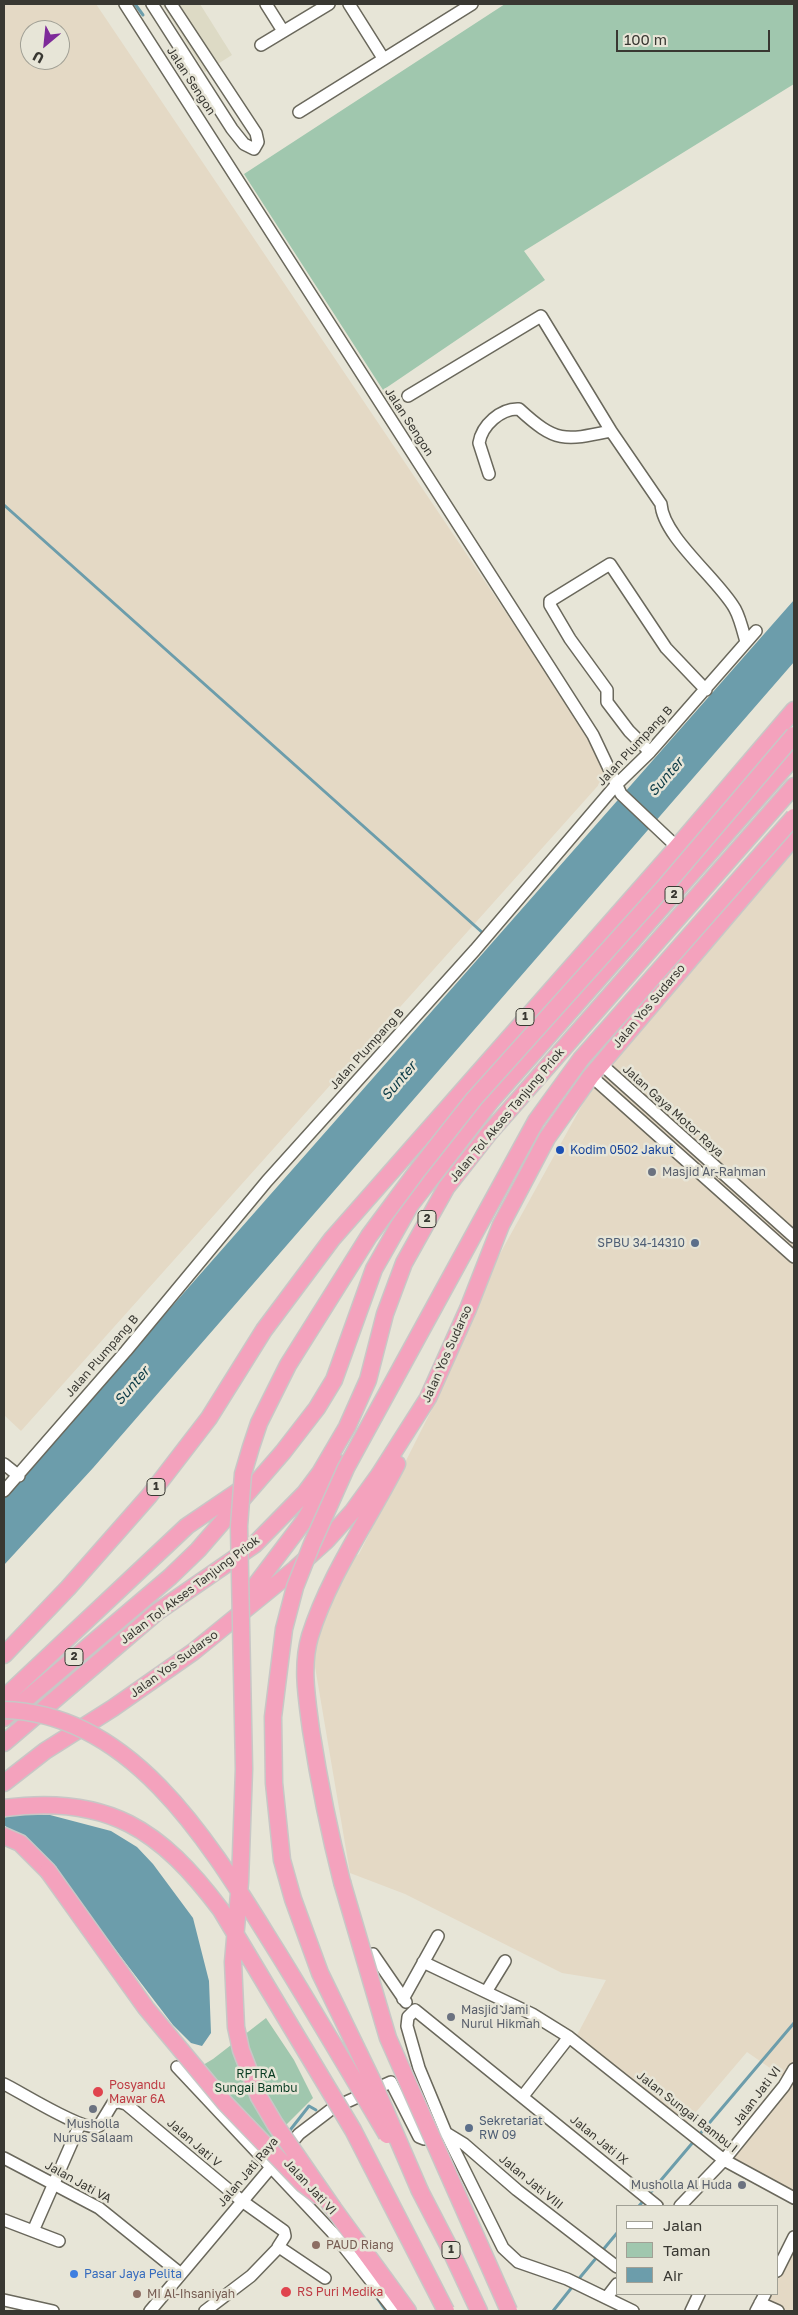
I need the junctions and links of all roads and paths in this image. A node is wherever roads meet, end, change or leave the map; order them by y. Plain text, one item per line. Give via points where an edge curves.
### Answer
1 (125, 4) edge
2 (152, 4) edge
3 (171, 4) edge
4 (266, 4) edge
5 (329, 4) edge
6 (350, 4) edge
7 (472, 4) edge
8 (283, 32) junction
9 (261, 45) dead end
10 (384, 58) junction
11 (219, 77) junction
12 (206, 86) junction
13 (299, 112) dead end
14 (408, 396) dead end
15 (611, 431) junction
16 (488, 474) dead end
17 (756, 631) dead end
18 (746, 642) junction
19 (706, 690) junction
20 (794, 710) edge
21 (794, 735) edge
22 (650, 752) junction
23 (794, 757) edge
24 (794, 786) edge
25 (618, 790) junction
26 (794, 818) edge
27 (794, 837) edge
28 (677, 847) junction
29 (596, 1070) junction
30 (673, 1130) junction
31 (664, 1141) junction
32 (794, 1237) edge
33 (794, 1257) edge
34 (428, 1398) junction
35 (347, 1427) junction
36 (4, 1464) edge
37 (18, 1476) junction
38 (261, 1476) junction
39 (4, 1491) edge
40 (193, 1652) junction
41 (4, 1655) edge
42 (4, 1698) edge
43 (4, 1710) edge
44 (4, 1718) edge
45 (4, 1743) edge
46 (4, 1783) edge
47 (4, 1808) edge
48 (4, 1836) edge
49 (438, 1936) dead end
50 (373, 1954) dead end
51 (504, 1961) dead end
52 (423, 1962) junction
53 (486, 1992) junction
54 (402, 1999) junction
55 (415, 2010) junction
56 (569, 2037) junction
57 (177, 2067) dead end
58 (420, 2068) junction
59 (794, 2069) edge
60 (391, 2082) junction
61 (4, 2084) edge
62 (523, 2096) junction
63 (80, 2124) junction
64 (446, 2133) junction
65 (4, 2158) edge
66 (724, 2160) junction
67 (267, 2165) junction
68 (55, 2185) junction
69 (420, 2191) junction
70 (794, 2198) edge
71 (239, 2199) junction
72 (654, 2204) edge
73 (681, 2205) edge
74 (333, 2208) junction
75 (4, 2220) edge
76 (33, 2231) junction
77 (794, 2237) edge
78 (59, 2241) dead end
79 (278, 2247) junction
80 (616, 2266) edge
81 (778, 2269) edge
82 (178, 2271) junction
83 (325, 2278) dead end
84 (616, 2285) edge
85 (698, 2295) edge
86 (607, 2297) junction
87 (4, 2300) edge
88 (760, 2303) edge
89 (387, 2308) edge
90 (53, 2311) edge
91 (150, 2311) edge
92 (205, 2311) edge
93 (408, 2311) edge
94 (446, 2311) edge
95 (479, 2311) edge
96 (509, 2311) edge
97 (633, 2311) edge
98 (691, 2311) edge
99 (778, 2311) edge

1 - 25 street, Jalan Sengon via 587,727
2 - 12 street
3 - 11 street
4 - 8 street
5 - 8 street
6 - 10 street
7 - 10 street
8 - 9 street
10 - 13 street
11 - 12 street
11 - 12 street via 256,134 258,142 254,149 239,138
14 - 15 street via 540,316
15 - 16 street via 578,438 556,437 519,409 504,410 480,438
15 - 18 street via 661,504 664,518 734,607
17 - 18 street, Jalan Plumpang B
18 - 19 street, Jalan Plumpang B
19 - 22 street, Jalan Plumpang B
19 - 22 street via 666,648 610,564 550,601 570,639 607,690 607,702
20 - 28 highway, 1
21 - 74 highway, bridge via 667,884 474,1099 418,1170 369,1236 288,1365 259,1423 251,1448 243,1474 239,1526 244,1776 233,1962 236,2027 241,2050 260,2098
22 - 25 street, Jalan Plumpang B
23 - 38 highway, Jalan Tol Akses Tanjung Priok / 2 via 491,1101 411,1204 374,1269 334,1380 300,1431
24 - 35 highway, Jalan Tol Akses Tanjung Priok / 2 via 484,1139 446,1188 404,1263 385,1314 368,1380
25 - 28 street, Jalan Sengon
25 - 37 street, Jalan Plumpang B via 267,1181
26 - 69 highway, bridge via 581,1059 536,1121 346,1468 295,1587 284,1629 273,1717 274,1783 282,1860 320,1973 373,2082
27 - 29 highway, Jalan Yos Sudarso
28 - 41 highway, 1 via 332,1238 264,1330 209,1418 149,1496
29 - 30 street, Jalan Gaya Motor Raya
29 - 31 street
29 - 34 highway, Jalan Yos Sudarso via 545,1142 512,1203
30 - 31 street
30 - 32 street, Jalan Gaya Motor Raya
31 - 33 street
34 - 40 highway, Jalan Yos Sudarso via 353,1511 326,1540
34 - 96 highway, bridge via 387,1484 328,1588 310,1637 305,1684 329,1831 388,2038
35 - 40 highway via 338,1464 304,1521 249,1596
35 - 45 highway, Jalan Tol Akses Tanjung Priok / 2 via 324,1469 254,1545 157,1612
36 - 37 street
37 - 39 street, Jalan Plumpang B
38 - 42 highway via 187,1526
38 - 44 highway, Jalan Tol Akses Tanjung Priok / 2 via 198,1550 170,1577
40 - 46 highway, Jalan Yos Sudarso via 45,1751
43 - 69 highway, bridge via 47,1717 94,1735 137,1766 196,1828 292,1977
47 - 94 highway, bridge via 34,1804 66,1806 125,1821 152,1837 196,1876 221,1910 352,2130
48 - 74 highway, bridge via 20,1843 48,1871 146,2008 225,2103 303,2184
49 - 52 street
50 - 54 street, Jalan Jati IX
51 - 53 street
52 - 53 street, Jalan Sungai Bambu I
52 - 54 street
53 - 56 street, Jalan Sungai Bambu I via 532,2014
54 - 55 street, Jalan Jati IX
55 - 58 street via 408,2017 407,2026
55 - 62 street, Jalan Jati IX
56 - 62 street
56 - 66 street, Jalan Sungai Bambu I
57 - 67 street, Jalan Jati VI
58 - 60 street, Jalan Jati Raya
58 - 64 street
59 - 66 street, Jalan Jati VI
60 - 64 street via 419,2138
60 - 67 street, Jalan Jati Raya via 333,2108 299,2134
61 - 63 street
62 - 72 street, Jalan Jati IX
63 - 68 street
63 - 71 street, Jalan Jati V via 95,2128 113,2103 126,2104
64 - 80 street, Jalan Jati VIII
64 - 86 street via 505,2252 518,2262
65 - 68 street, Jalan Jati VA
66 - 70 street, Jalan Sungai Bambu I
66 - 73 street, Jalan Jati VI
67 - 71 street, Jalan Jati Raya
67 - 89 street, Jalan Jati VI via 332,2232
68 - 76 street
68 - 82 street, Jalan Jati VA via 99,2208
69 - 95 highway, 1
71 - 79 street via 284,2231 285,2236
71 - 82 street, Jalan Jati Raya
74 - 93 highway
75 - 76 street
76 - 78 street
77 - 81 street
79 - 83 street
79 - 92 street via 251,2276
82 - 91 street, Jalan Jati Raya
84 - 86 street
85 - 98 street
86 - 97 street
87 - 90 street
88 - 99 street

